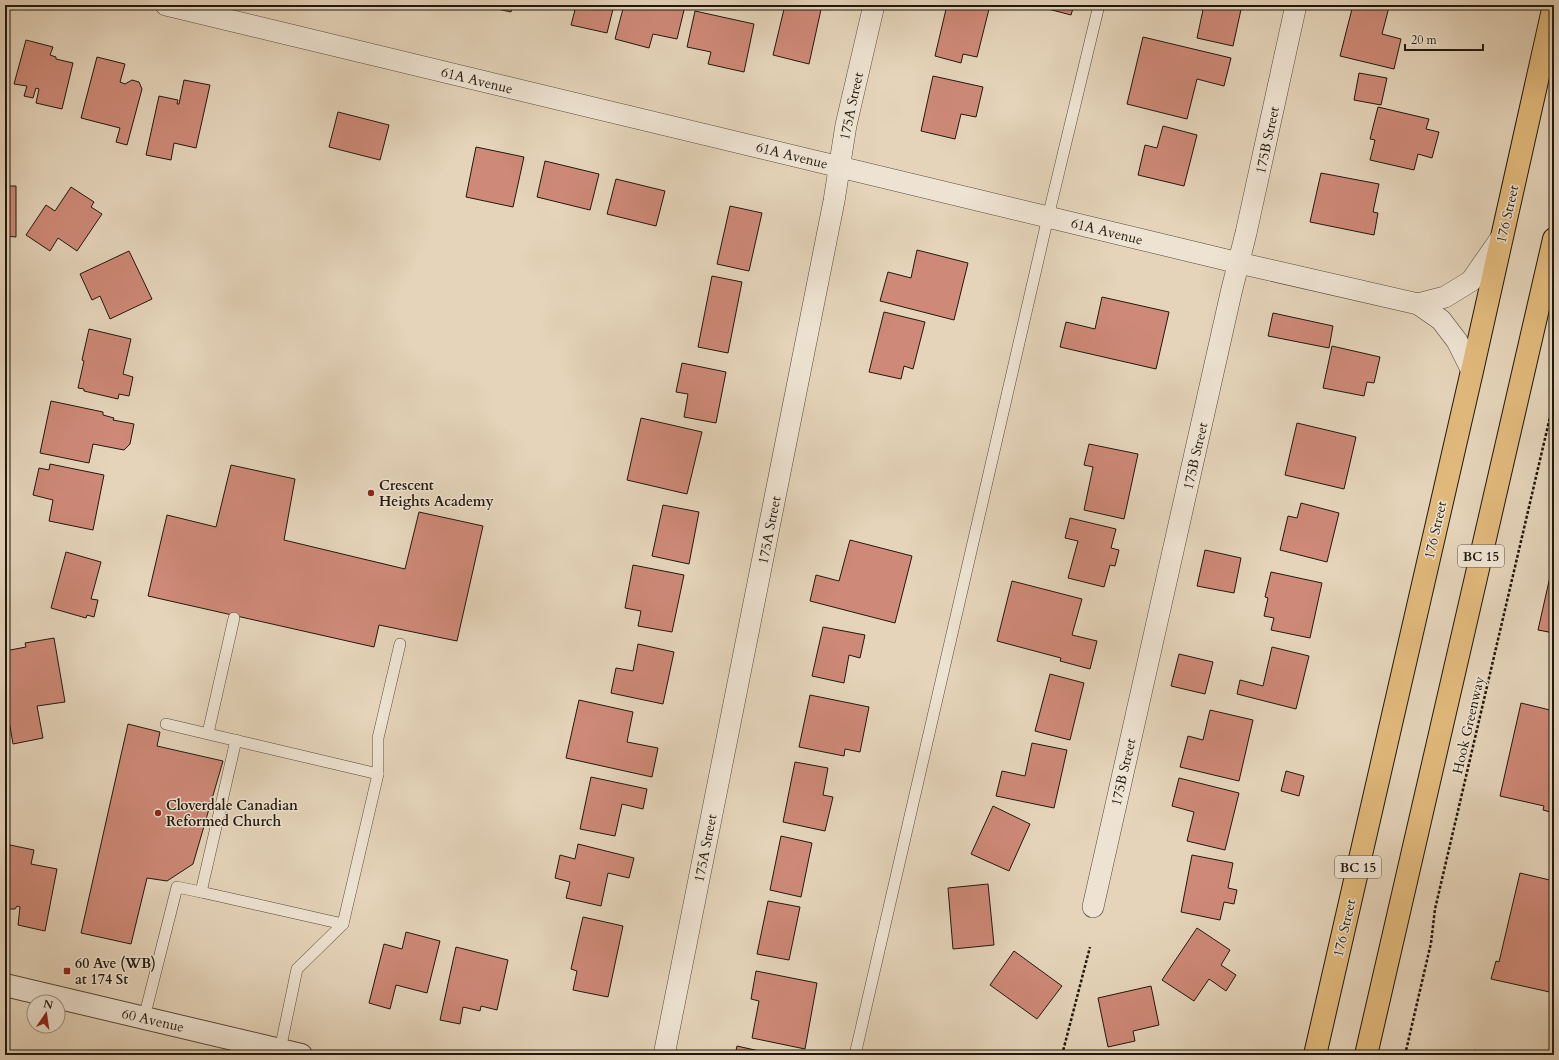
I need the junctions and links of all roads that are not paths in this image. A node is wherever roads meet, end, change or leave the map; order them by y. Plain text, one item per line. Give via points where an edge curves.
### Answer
1 (166, 5) edge
2 (874, 5) edge
3 (1099, 5) edge
4 (1296, 5) edge
5 (1554, 5) edge
6 (840, 167) junction
7 (1048, 217) junction
8 (1502, 237) junction
9 (1554, 239) edge
10 (1239, 263) junction
11 (1549, 286) edge
12 (1418, 304) junction
13 (1472, 371) junction
14 (234, 618) dead end
15 (400, 644) dead end
16 (166, 724) dead end
17 (208, 733) junction
18 (236, 740) junction
19 (378, 774) junction
20 (201, 892) junction
21 (1093, 907) dead end
22 (343, 924) junction
23 (5, 985) edge
24 (144, 1018) junction
25 (280, 1050) junction
26 (301, 1055) edge
27 (664, 1055) edge
28 (855, 1055) edge
29 (1315, 1055) edge
30 (1366, 1055) edge

1 - 6 street, 61A Avenue
2 - 6 street, 175A Street via 846,125
3 - 7 lane
4 - 10 street, 175B Street
5 - 8 highway, 176 Street / BC 15
6 - 7 street, 61A Avenue
6 - 27 street, 175A Street
7 - 10 street, 61A Avenue
7 - 28 lane
8 - 12 street, 61A Avenue via 1471,281 1445,297
8 - 13 highway, 176 Street / BC 15
9 - 11 highway, BC 15
10 - 12 street, 61A Avenue
10 - 21 street, 175B Street
11 - 30 highway, BC 15
12 - 13 street, 61A Avenue via 1440,320 1457,341
13 - 29 highway, 176 Street / BC 15
14 - 17 lane
15 - 19 lane via 378,738
16 - 17 lane
17 - 18 lane
18 - 19 lane
18 - 20 lane
19 - 22 lane
20 - 22 lane
20 - 24 lane via 177,887
22 - 25 lane via 297,969
23 - 24 street, 60 Avenue
24 - 25 street, 60 Avenue
25 - 26 street, 60 Avenue

